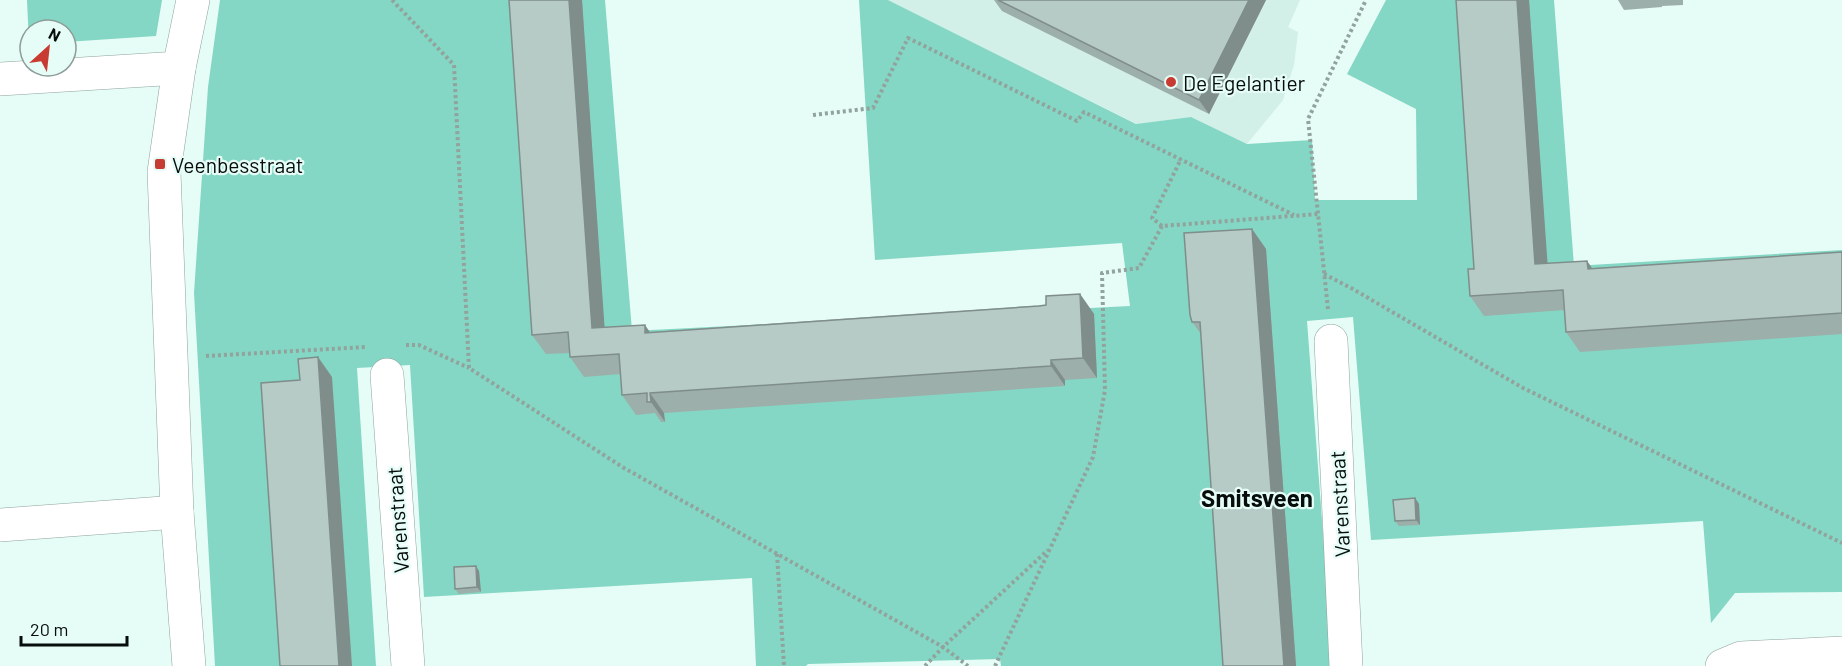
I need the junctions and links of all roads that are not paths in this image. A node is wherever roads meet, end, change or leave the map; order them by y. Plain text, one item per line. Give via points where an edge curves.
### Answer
1 (193, 0) edge
2 (179, 68) junction
3 (0, 79) edge
4 (1331, 341) road end
5 (386, 360) road end
6 (177, 512) junction
7 (0, 525) edge
8 (1842, 653) edge
9 (189, 666) edge
10 (408, 666) edge
11 (1346, 666) edge
12 (1722, 666) edge

1 - 2 street
2 - 3 street
2 - 6 street via 164,172
4 - 11 street, Varenstraat
5 - 10 street, Varenstraat
6 - 7 street
6 - 9 street
8 - 12 street via 1741,658

